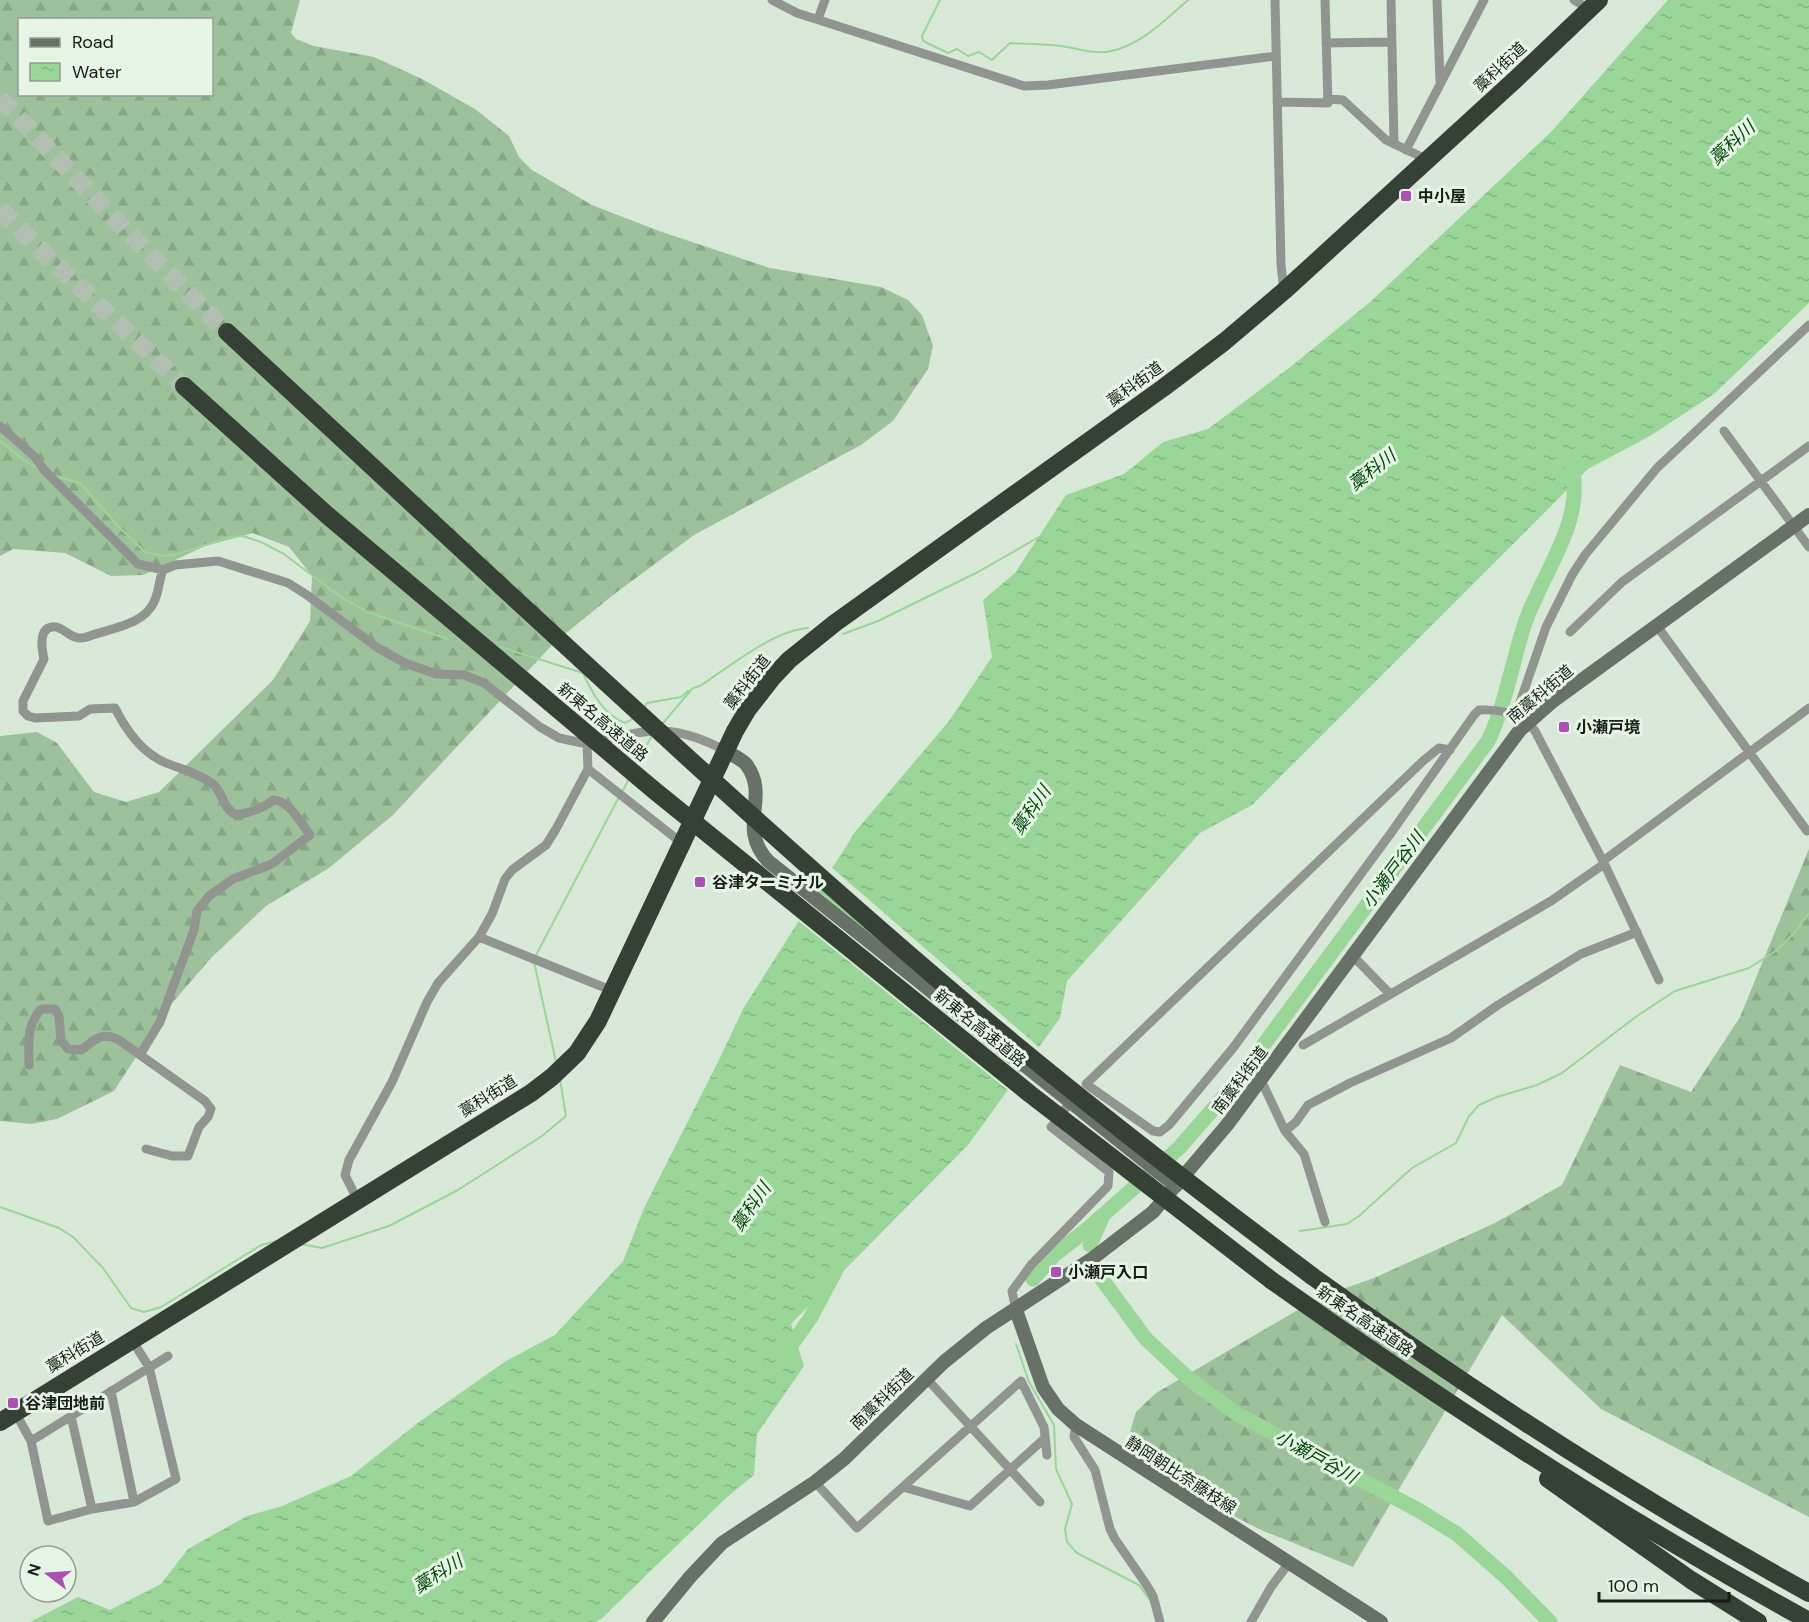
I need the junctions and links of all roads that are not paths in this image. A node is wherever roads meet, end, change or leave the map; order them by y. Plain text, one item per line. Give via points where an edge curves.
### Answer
1 (772, 0) edge
2 (825, 0) edge
3 (1275, 0) edge
4 (1325, 0) edge
5 (1391, 0) edge
6 (1437, 0) edge
7 (1484, 0) edge
8 (1588, 3) edge
9 (818, 19) junction
10 (1391, 42) junction
11 (1326, 43) junction
12 (1276, 56) junction
13 (1440, 84) junction
14 (1328, 99) junction
15 (1277, 102) junction
16 (1394, 144) junction
17 (1406, 150) junction
18 (1428, 160) junction
19 (1284, 291) junction
20 (1809, 325) edge
21 (227, 332) tunnel mouth
22 (184, 386) tunnel mouth
23 (0, 426) edge
24 (1724, 431) dead end
25 (1809, 446) edge
26 (1761, 481) junction
27 (1809, 514) edge
28 (1794, 526) junction
29 (1809, 547) edge
30 (163, 570) junction
31 (1657, 626) junction
32 (1570, 632) dead end
33 (1809, 708) edge
34 (1516, 714) junction
35 (1528, 722) junction
36 (587, 744) junction
37 (1450, 750) junction
38 (726, 752) junction
39 (1749, 753) junction
40 (588, 769) junction
41 (1807, 831) dead end
42 (683, 844) junction
43 (1603, 862) junction
44 (1637, 932) junction
45 (479, 937) junction
46 (1352, 955) junction
47 (1659, 980) dead end
48 (613, 991) junction
49 (1390, 994) junction
50 (1303, 1045) dead end
51 (140, 1055) junction
52 (29, 1065) dead end
53 (1261, 1080) junction
54 (1086, 1084) junction
55 (1071, 1103) junction
56 (1285, 1131) junction
57 (146, 1149) dead end
58 (1176, 1186) junction
59 (358, 1201) junction
60 (1325, 1222) dead end
61 (1017, 1310) junction
62 (1344, 1332) junction
63 (132, 1340) junction
64 (168, 1356) dead end
65 (149, 1367) junction
66 (927, 1379) junction
67 (111, 1391) junction
68 (71, 1416) junction
69 (8, 1417) edge
70 (1076, 1425) junction
71 (971, 1426) junction
72 (1045, 1438) junction
73 (31, 1441) junction
74 (1047, 1455) dead end
75 (1010, 1469) junction
76 (815, 1482) junction
77 (903, 1487) junction
78 (134, 1502) junction
79 (1040, 1502) dead end
80 (92, 1509) junction
81 (1288, 1563) junction
82 (1809, 1593) edge
83 (1730, 1604) junction
84 (1809, 1621) edge
85 (653, 1622) edge
86 (1160, 1622) edge
87 (1251, 1622) edge
88 (1381, 1622) edge
89 (1751, 1622) edge
90 (1758, 1622) edge

1 - 9 street
2 - 9 street
3 - 12 street
4 - 11 street
5 - 10 street
6 - 13 street
7 - 13 street
8 - 18 highway, 藁科街道
9 - 12 street via 1024,86
10 - 11 street
10 - 16 street
11 - 14 street
12 - 15 street
13 - 17 street
14 - 15 street via 1328,103
14 - 16 street via 1343,100
15 - 19 street
16 - 17 street
17 - 18 street
18 - 19 highway, 藁科街道
19 - 38 highway, 藁科街道 via 1163,388 789,660 748,709
20 - 34 street via 1657,468 1585,555 1546,627
21 - 82 highway, 新東名高速道路, bridge via 698,767 955,993 1140,1145 1312,1276 1509,1412
22 - 62 highway, 新東名高速道路, bridge via 327,515 655,791 1021,1087
23 - 30 street via 35,457 132,560
24 - 26 street
25 - 26 street
26 - 28 street
26 - 32 street via 1622,582
27 - 28 main road, 南藁科街道
28 - 29 street
28 - 31 main road, 南藁科街道
30 - 36 street via 218,561 288,584 405,663 436,674 464,675 484,683 540,727 559,738
30 - 51 street via 154,602 132,623 81,638 59,627 46,630 41,648 44,659 23,700 23,711 35,718 79,716 90,709 115,708 127,731 153,756 212,783 234,813 280,800 310,835 272,864 233,879 209,896 197,911 194,930 160,1022
31 - 35 main road, 南藁科街道
31 - 39 street
33 - 39 street
34 - 35 street
34 - 37 street via 1479,710
35 - 43 street
35 - 46 main road, 南藁科街道
36 - 38 street via 665,730 706,741
36 - 40 street
37 - 54 street via 1439,748 1423,761
37 - 54 street via 1233,1048 1169,1125 1160,1132 1153,1131
38 - 42 highway, 藁科街道
38 - 55 main road via 745,763 754,780 753,834 759,851 768,861
39 - 41 street
39 - 43 street
40 - 42 street
40 - 45 street via 546,845 505,879
42 - 48 highway, 藁科街道
43 - 44 street
43 - 49 street via 1551,901
44 - 47 street
44 - 56 street via 1581,954 1451,1038 1308,1105
45 - 48 street
45 - 59 street via 438,983 392,1082 349,1160 345,1175
46 - 49 street
46 - 53 main road, 南藁科街道
48 - 59 highway, 藁科街道 via 577,1053 552,1077
49 - 50 street
51 - 52 street via 110,1035 100,1036 81,1050 68,1049 61,1040 55,1009 41,1009 29,1029
51 - 57 street via 211,1109 188,1156
53 - 56 street
53 - 58 main road, 南藁科街道
54 - 55 street
55 - 58 main road
55 - 61 street via 1051,1127 1109,1172 1108,1186 1031,1264 1012,1291
56 - 60 street via 1304,1154
58 - 61 main road, 南藁科街道 via 1153,1212
59 - 63 highway, 藁科街道
61 - 66 main road, 南藁科街道 via 986,1328
61 - 70 main road, 静岡朝比奈藤枝線 via 1043,1387 1058,1409
62 - 83 highway via 1475,1431
62 - 84 highway, 新東名高速道路 via 1619,1510
63 - 65 street
63 - 69 highway, 藁科街道
64 - 65 street
65 - 67 street
65 - 78 street via 176,1479
66 - 71 street
66 - 76 main road, 南藁科街道
67 - 68 street
67 - 78 street
68 - 73 street
68 - 80 street
69 - 73 street
70 - 81 main road, 静岡朝比奈藤枝線
70 - 86 street via 1074,1437 1095,1470 1114,1539 1153,1596
71 - 72 street via 1021,1380 1044,1427
71 - 75 street
71 - 77 street
72 - 74 street
72 - 75 street
73 - 80 street via 48,1521
75 - 77 street via 970,1506
75 - 79 street
76 - 77 street via 857,1528
76 - 85 main road, 南藁科街道 via 722,1543
78 - 80 street
81 - 87 street
81 - 88 main road, 静岡朝比奈藤枝線
83 - 89 highway
83 - 90 highway

